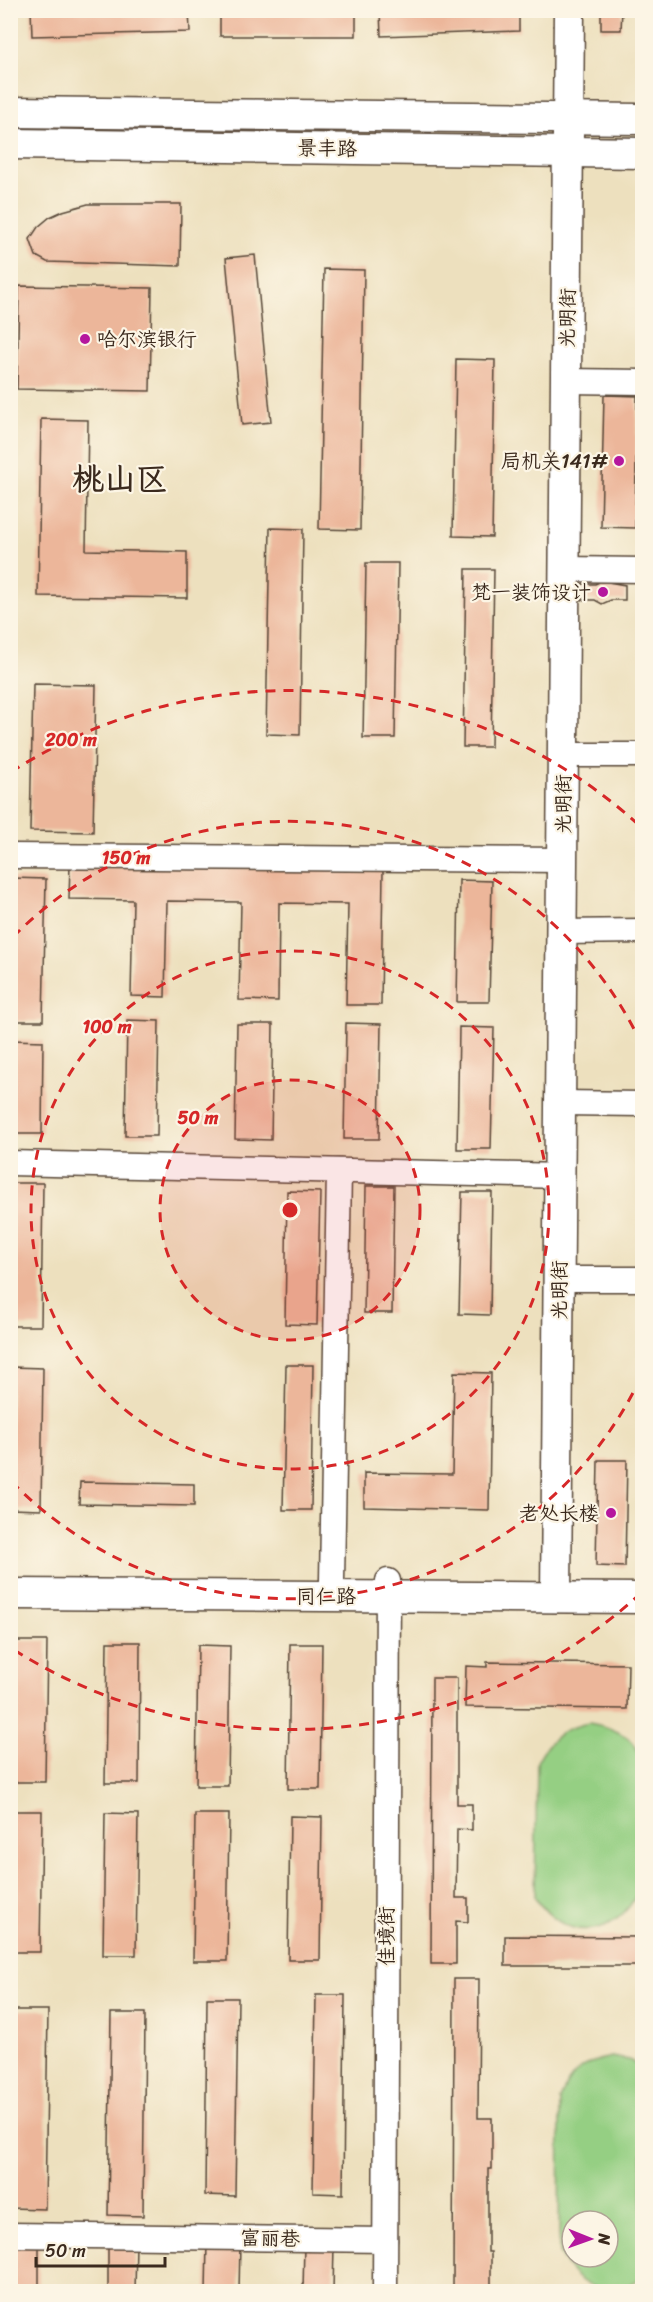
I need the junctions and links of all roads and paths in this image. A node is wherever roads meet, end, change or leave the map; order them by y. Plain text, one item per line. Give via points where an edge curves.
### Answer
1 (569, 10) edge
2 (10, 112) edge
3 (568, 119) junction
4 (642, 119) edge
5 (10, 144) edge
6 (570, 152) junction
7 (642, 153) edge
8 (567, 381) junction
9 (642, 382) edge
10 (565, 569) junction
11 (642, 570) edge
12 (563, 754) junction
13 (642, 755) edge
14 (10, 856) edge
15 (563, 860) junction
16 (642, 931) edge
17 (562, 932) junction
18 (561, 1103) junction
19 (642, 1104) edge
20 (10, 1163) edge
21 (339, 1171) junction
22 (560, 1176) junction
23 (559, 1279) junction
24 (642, 1279) edge
25 (10, 1580) edge
26 (332, 1581) junction
27 (642, 1582) edge
28 (388, 1589) junction
29 (556, 1589) junction
30 (10, 1594) edge
31 (642, 1598) edge
32 (10, 2235) edge
33 (385, 2240) junction
34 (385, 2292) edge

1 - 3 main road, 光明街
2 - 3 main road, 景丰路
3 - 4 main road, 景丰路
3 - 6 main road, 光明街
5 - 6 main road, 景丰路
6 - 7 main road, 景丰路
6 - 8 main road, 光明街
8 - 9 street
8 - 10 main road, 光明街
10 - 11 street
10 - 12 main road, 光明街
12 - 13 street
12 - 15 main road, 光明街
14 - 15 street
15 - 17 main road, 光明街
16 - 17 street
17 - 18 main road, 光明街
18 - 19 street
18 - 22 main road, 光明街
20 - 21 street
21 - 22 street
21 - 26 street
22 - 23 main road, 光明街
23 - 24 street
23 - 29 main road, 光明街
25 - 26 main road, 同仁路
26 - 28 main road, 同仁路
27 - 29 main road, 同仁路
28 - 29 main road, 同仁路
28 - 30 main road, 同仁路
28 - 33 street, 佳境街
29 - 31 main road, 同仁路
32 - 33 street, 富丽巷
33 - 34 street, 佳境街

